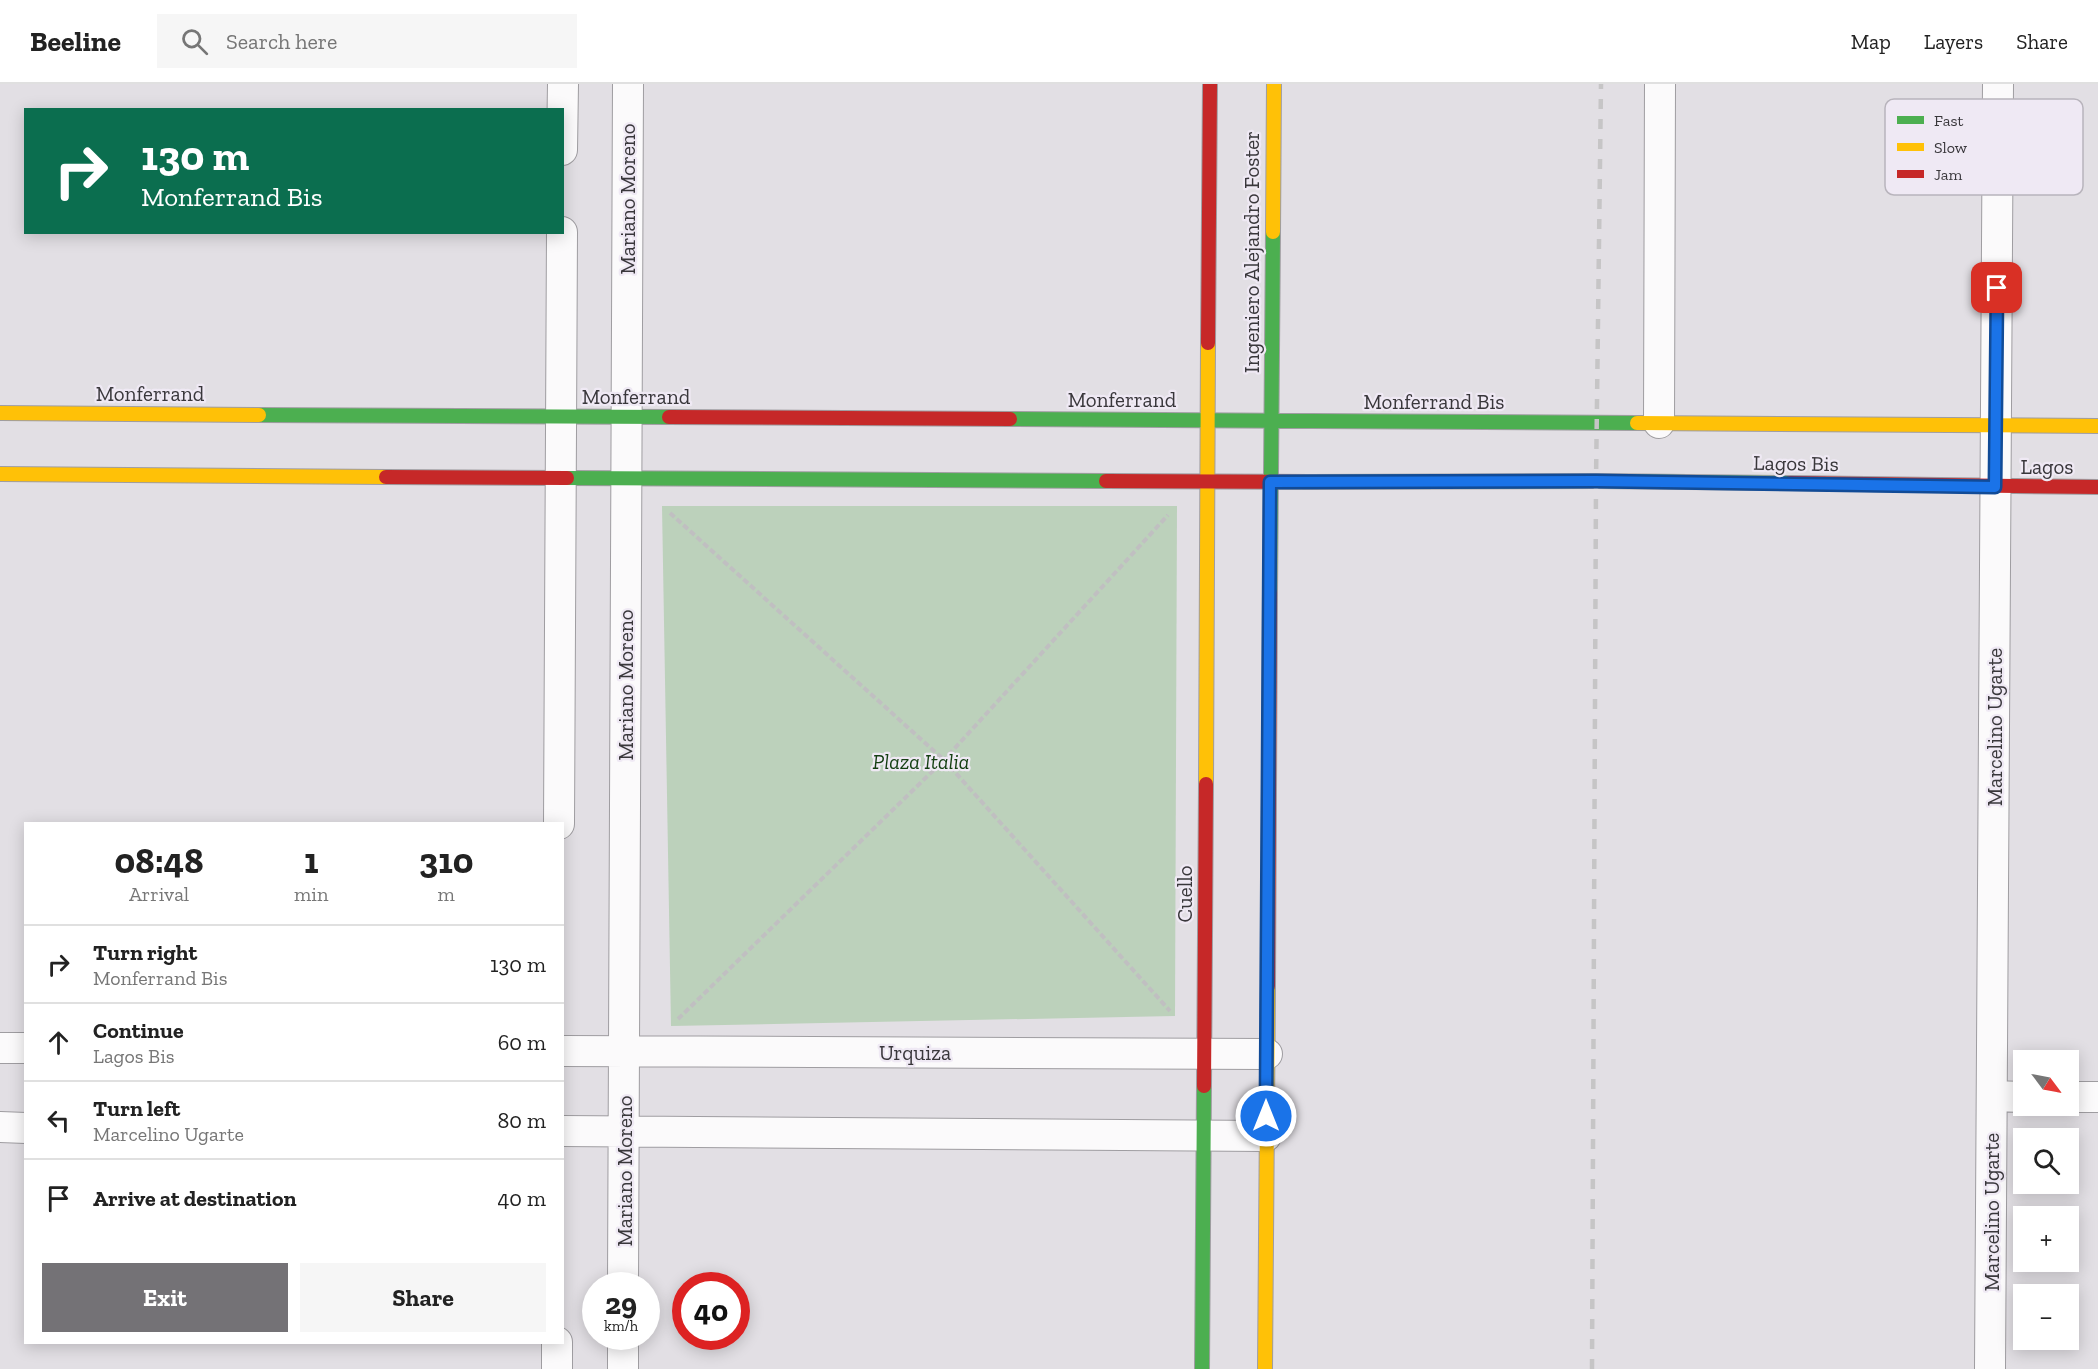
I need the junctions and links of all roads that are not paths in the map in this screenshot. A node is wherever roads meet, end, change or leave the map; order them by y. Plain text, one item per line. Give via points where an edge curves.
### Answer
1 (563, 84) edge
2 (628, 84) edge
3 (1210, 84) edge
4 (1274, 84) edge
5 (1660, 84) edge
6 (1998, 84) edge
7 (1998, 99) edge
8 (563, 108) edge
9 (1997, 195) edge
10 (562, 234) edge
11 (0, 413) edge
12 (561, 416) junction
13 (627, 417) junction
14 (1208, 420) junction
15 (1271, 421) junction
16 (1597, 423) joint
17 (1659, 423) junction
18 (1996, 425) junction
19 (2098, 426) edge
20 (0, 474) edge
21 (561, 477) junction
22 (626, 478) junction
23 (1207, 482) junction
24 (1270, 482) junction
25 (1995, 487) junction
26 (2098, 487) edge
27 (559, 822) edge
28 (0, 1048) edge
29 (24, 1048) edge
30 (564, 1051) edge
31 (624, 1051) junction
32 (1204, 1054) junction
33 (1267, 1054) junction
34 (1992, 1096) junction
35 (2013, 1097) edge
36 (2079, 1097) edge
37 (2098, 1097) edge
38 (0, 1127) edge
39 (24, 1128) edge
40 (564, 1131) edge
41 (624, 1132) junction
42 (1204, 1135) junction
43 (1266, 1136) junction
44 (623, 1272) edge
45 (557, 1344) edge
46 (623, 1350) edge
47 (557, 1369) edge
48 (623, 1369) edge
49 (1202, 1369) edge
50 (1265, 1369) edge
51 (1990, 1369) edge

1 - 8 street
2 - 13 street, Mariano Moreno
3 - 14 street, Ingeniero Alejandro Foster
4 - 15 street, Ingeniero Alejandro Foster
5 - 17 street
6 - 7 street, Marcelino Ugarte
9 - 18 street, Marcelino Ugarte
10 - 12 street
11 - 12 street, Monferrand
12 - 13 street, Monferrand
12 - 21 street
13 - 14 street, Monferrand
13 - 22 street, Mariano Moreno
14 - 15 street, Monferrand
14 - 23 street, Cuello
15 - 16 street, Monferrand Bis
15 - 24 street
16 - 17 street, Lagos Bis
17 - 18 street, Lagos Bis
18 - 19 street, Lagos
18 - 25 street, Marcelino Ugarte
20 - 21 street
21 - 22 street
21 - 27 street
22 - 23 street
22 - 31 street, Mariano Moreno
23 - 24 street
23 - 32 street, Cuello
24 - 25 street, Lagos Bis via 1596,481
24 - 33 street
25 - 26 street, Lagos
25 - 34 street, Marcelino Ugarte
28 - 29 street
30 - 31 street, Urquiza
31 - 32 street, Urquiza
31 - 41 street, Mariano Moreno
32 - 33 street, Urquiza
32 - 42 street, Cuello
33 - 43 street
34 - 35 street
34 - 51 street, Marcelino Ugarte
36 - 37 street
38 - 39 street
40 - 41 street
41 - 42 street
41 - 44 street, Mariano Moreno
42 - 43 street
42 - 49 street, Cuello
43 - 50 street
45 - 47 street
46 - 48 street

